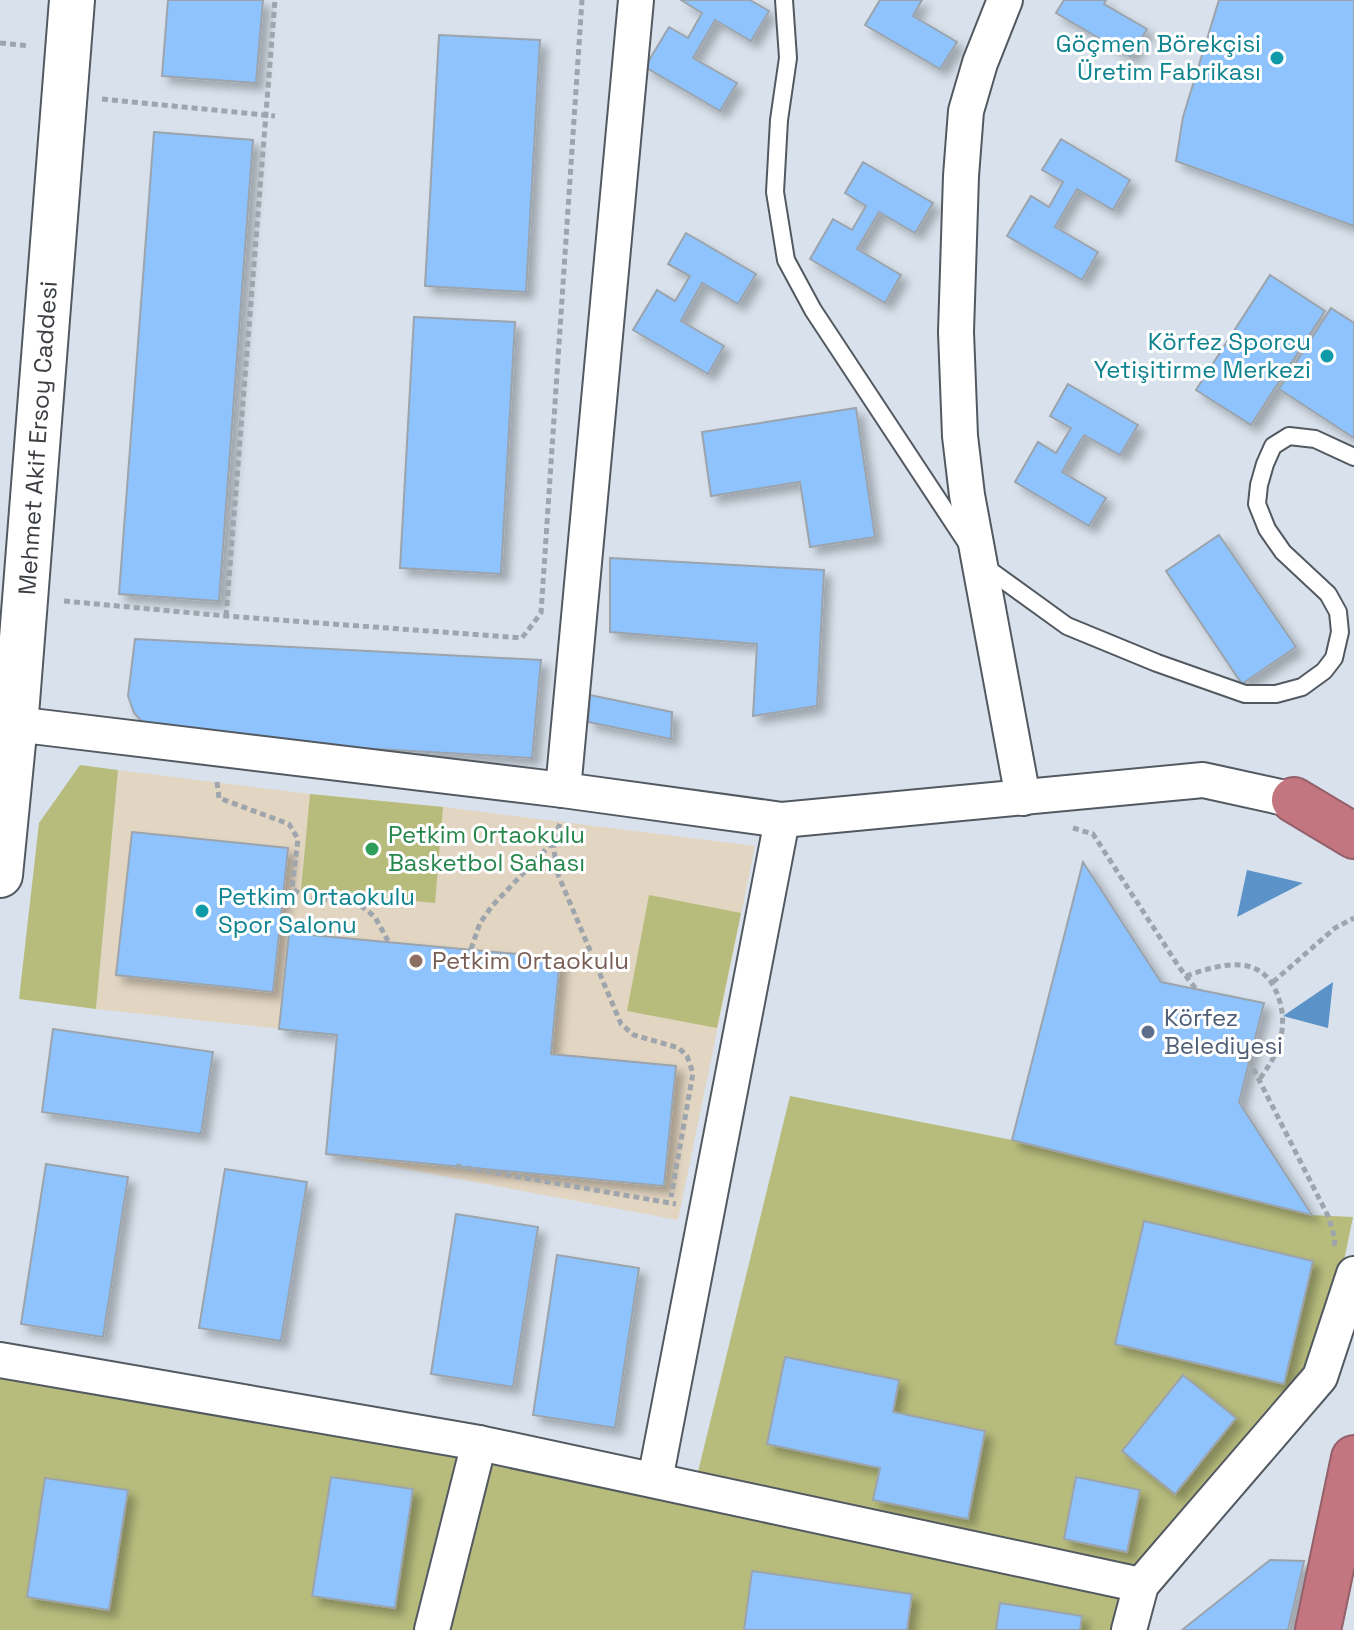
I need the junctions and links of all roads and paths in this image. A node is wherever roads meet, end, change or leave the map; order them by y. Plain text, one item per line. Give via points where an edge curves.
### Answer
1 (72, 0) edge
2 (275, 0) edge
3 (582, 0) edge
4 (636, 0) edge
5 (784, 0) edge
6 (1005, 0) edge
7 (0, 43) edge
8 (34, 47) dead end
9 (89, 98) dead end
10 (266, 115) junction
11 (275, 116) dead end
12 (1354, 457) edge
13 (979, 563) junction
14 (62, 601) dead end
15 (226, 616) junction
16 (15, 724) junction
17 (217, 774) dead end
18 (563, 790) junction
19 (1023, 798) junction
20 (1294, 800) junction
21 (1354, 809) edge
22 (782, 820) junction
23 (1067, 826) dead end
24 (1354, 836) edge
25 (553, 842) junction
26 (0, 875) edge
27 (1354, 918) edge
28 (388, 941) dead end
29 (471, 949) dead end
30 (1186, 976) junction
31 (1273, 982) junction
32 (1196, 989) dead end
33 (1249, 1060) dead end
34 (1259, 1080) junction
35 (456, 1166) dead end
36 (670, 1203) junction
37 (707, 1210) junction
38 (1335, 1238) dead end
39 (1354, 1274) edge
40 (0, 1360) edge
41 (479, 1443) junction
42 (1354, 1458) edge
43 (655, 1480) junction
44 (1141, 1585) junction
45 (432, 1630) edge
46 (1129, 1630) edge
47 (1318, 1630) edge

1 - 16 main road, Mehmet Akif Ersoy Caddesi
2 - 10 path
3 - 15 path via 541,613 522,638
4 - 18 street
5 - 13 lane via 788,58 775,192 786,260 813,310
6 - 13 street via 966,111 961,176 956,332 960,436
7 - 8 path
9 - 10 path
10 - 11 path
10 - 15 path
12 - 13 lane via 1315,439 1289,436 1273,446 1259,485 1257,504 1267,529 1283,552 1328,594 1338,612 1334,658 1324,671 1289,691 1245,694 1067,626
13 - 19 street
14 - 15 path
16 - 18 street
16 - 26 main road, Mehmet Akif Ersoy Caddesi
17 - 28 path via 219,798 289,824 298,839 292,888 302,896 360,905 375,917
18 - 22 street
18 - 25 path
19 - 20 street via 1203,780
19 - 22 street
20 - 21 highway
20 - 24 highway
22 - 37 street
23 - 30 path via 1093,834
25 - 29 path via 492,906
25 - 36 path via 557,872 621,1024 634,1035 679,1048 693,1073
27 - 31 path
30 - 31 path via 1229,965 1263,972
30 - 32 path
31 - 34 path via 1283,1016 1276,1053
33 - 34 path
34 - 38 path
35 - 36 path
36 - 37 path
37 - 43 street
39 - 44 street via 1320,1377
40 - 41 street
41 - 43 street
41 - 45 street
42 - 47 highway
43 - 44 street
44 - 46 street

